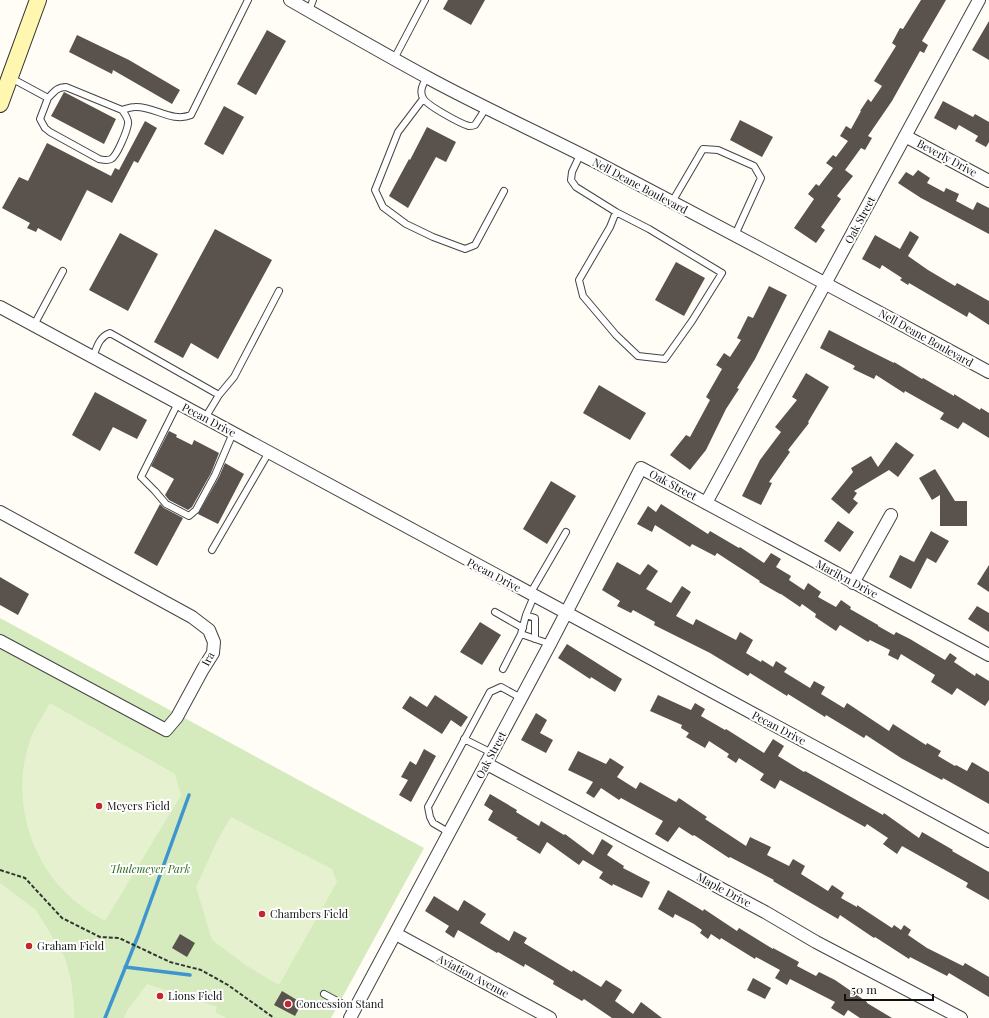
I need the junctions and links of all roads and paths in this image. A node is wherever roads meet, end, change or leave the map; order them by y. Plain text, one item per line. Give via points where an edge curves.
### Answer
1 (38, 0) edge
2 (248, 0) edge
3 (290, 0) edge
4 (425, 0) edge
5 (979, 0) edge
6 (311, 6) edge
7 (394, 59) junction
8 (10, 77) junction
9 (427, 77) junction
10 (48, 98) junction
11 (423, 98) junction
12 (0, 104) edge
13 (486, 108) junction
14 (122, 110) junction
15 (905, 136) junction
16 (580, 155) junction
17 (989, 181) edge
18 (504, 191) dead end
19 (672, 202) junction
20 (616, 212) junction
21 (735, 235) junction
22 (63, 271) dead end
23 (825, 283) junction
24 (279, 291) dead end
25 (0, 307) edge
26 (34, 325) junction
27 (92, 357) junction
28 (989, 372) edge
29 (218, 395) junction
30 (178, 403) junction
31 (205, 418) junction
32 (233, 433) junction
33 (269, 452) junction
34 (706, 503) junction
35 (0, 512) edge
36 (891, 515) dead end
37 (566, 532) dead end
38 (212, 550) dead end
39 (853, 583) junction
40 (532, 595) junction
41 (495, 612) dead end
42 (566, 614) junction
43 (526, 615) junction
44 (522, 631) junction
45 (535, 639) junction
46 (0, 641) edge
47 (550, 644) junction
48 (989, 655) edge
49 (503, 669) dead end
50 (521, 698) junction
51 (464, 740) junction
52 (490, 758) junction
53 (450, 833) junction
54 (989, 841) edge
55 (0, 870) edge
56 (396, 934) junction
57 (324, 994) dead end
58 (352, 1014) edge
59 (274, 1018) edge
60 (550, 1018) edge
61 (961, 1018) edge

1 - 8 main road
2 - 14 lane via 191,115 177,118 154,110 134,107
3 - 6 street, Nell Deane Boulevard
4 - 7 lane
5 - 15 street, Oak Street
6 - 7 street, Nell Deane Boulevard
7 - 9 street, Nell Deane Boulevard
8 - 10 lane
8 - 12 main road
9 - 11 lane via 422,87
9 - 13 street, Nell Deane Boulevard
10 - 14 lane via 55,90 66,86
10 - 14 lane via 40,119 45,128 105,161 111,159 117,151 128,123
11 - 13 lane via 426,103 470,126 478,122
11 - 18 lane via 398,132 383,168 375,190 383,208 406,224 465,249 475,245
13 - 16 street, Nell Deane Boulevard
15 - 17 street, Beverly Drive
15 - 23 street, Oak Street
16 - 19 street, Nell Deane Boulevard
16 - 20 lane via 571,180 576,187
19 - 21 street, Nell Deane Boulevard
19 - 21 lane via 703,149 718,150 754,166 761,178
20 - 20 lane via 722,273 665,359 638,356 616,335 583,296 579,280
21 - 23 street, Nell Deane Boulevard
22 - 26 lane
23 - 28 street, Nell Deane Boulevard
23 - 34 street, Oak Street
24 - 29 lane via 234,377
25 - 26 street, Pecan Drive
26 - 27 street, Pecan Drive
27 - 29 lane via 101,338 110,333
27 - 30 street, Pecan Drive
29 - 31 lane
30 - 31 street, Pecan Drive
30 - 32 lane via 141,478 166,504 189,516 196,510
31 - 32 street, Pecan Drive
32 - 33 street, Pecan Drive
33 - 38 lane
33 - 40 street, Pecan Drive
34 - 39 street, Marilyn Drive
34 - 42 street, Oak Street via 641,468
35 - 46 street, Ira via 192,617 209,630 214,642 213,653 177,717 166,730
36 - 39 street
37 - 40 lane
39 - 48 street, Marilyn Drive
40 - 42 street, Pecan Drive
40 - 43 lane
41 - 44 lane
42 - 47 street, Oak Street
42 - 54 street, Pecan Drive
43 - 44 lane
43 - 45 lane via 535,618
44 - 45 lane
44 - 49 lane
45 - 47 lane
47 - 50 street, Oak Street
50 - 51 lane via 501,687 490,692
50 - 52 street, Oak Street
51 - 52 lane
51 - 53 lane via 428,807 433,823
52 - 53 street, Oak Street
52 - 61 street, Maple Drive via 816,942
53 - 56 street, Oak Street
55 - 59 path via 25,878 62,918 100,937 119,938 170,962 201,970 228,985
56 - 58 street, Oak Street
56 - 60 street, Aviation Avenue
57 - 58 lane

